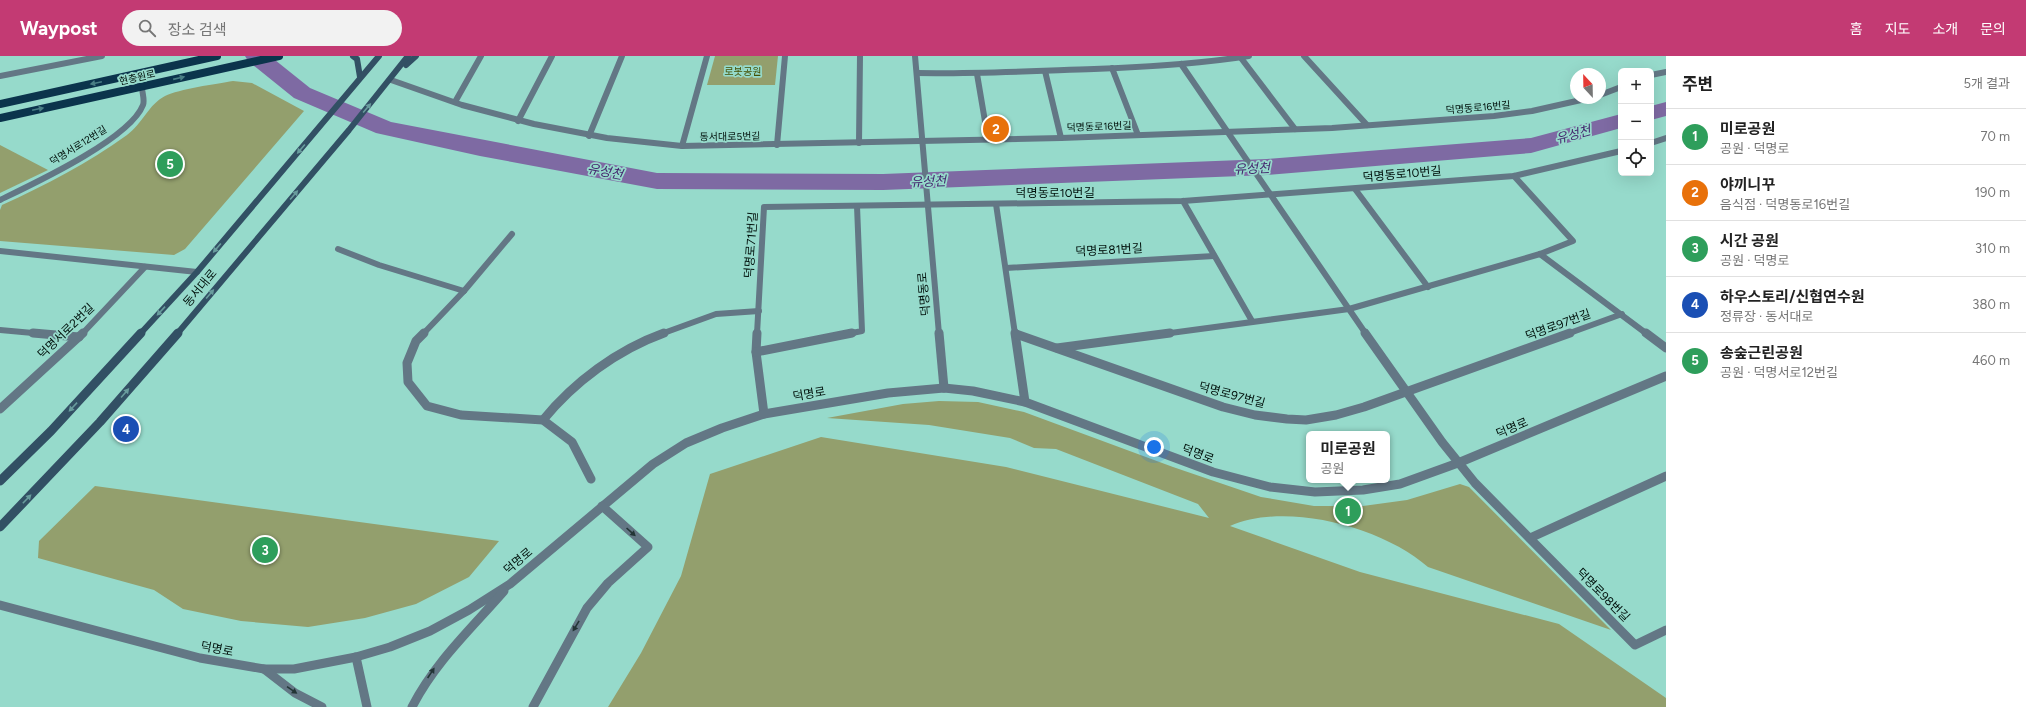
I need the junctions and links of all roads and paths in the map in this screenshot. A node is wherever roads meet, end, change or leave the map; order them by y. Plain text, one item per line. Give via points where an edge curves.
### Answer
1 (102, 56) edge
2 (215, 56) edge
3 (279, 56) edge
4 (353, 56) edge
5 (379, 56) edge
6 (408, 56) edge
7 (416, 56) edge
8 (481, 56) edge
9 (552, 56) edge
10 (622, 56) edge
11 (707, 56) edge
12 (785, 56) edge
13 (860, 56) edge
14 (915, 56) edge
15 (1249, 56) edge
16 (1304, 56) edge
17 (1241, 58) junction
18 (188, 59) edge
19 (1181, 64) junction
20 (1112, 68) junction
21 (1045, 71) junction
22 (1666, 72) edge
23 (917, 74) junction
24 (978, 74) junction
25 (1654, 74) edge
26 (0, 76) edge
27 (360, 77) junction
28 (391, 80) junction
29 (142, 87) junction
30 (1618, 88) edge
31 (1606, 93) edge
32 (455, 102) junction
33 (1570, 102) edge
34 (0, 104) edge
35 (0, 118) edge
36 (518, 121) junction
37 (1367, 125) junction
38 (1295, 129) junction
39 (1227, 133) junction
40 (1138, 135) junction
41 (589, 136) junction
42 (1061, 138) junction
43 (1666, 138) edge
44 (988, 139) junction
45 (922, 141) junction
46 (1654, 142) edge
47 (859, 143) junction
48 (777, 145) junction
49 (682, 146) junction
50 (1618, 152) edge
51 (1514, 176) junction
52 (1355, 189) junction
53 (1270, 196) junction
54 (0, 200) edge
55 (1183, 201) junction
56 (927, 202) junction
57 (996, 204) junction
58 (857, 206) junction
59 (512, 234) dead end
60 (338, 249) dead end
61 (0, 251) edge
62 (1540, 254) junction
63 (1214, 256) junction
64 (145, 267) junction
65 (1006, 268) junction
66 (197, 272) junction
67 (1428, 287) junction
68 (464, 291) junction
69 (1349, 309) junction
70 (759, 311) junction
71 (1622, 314) junction
72 (1252, 322) junction
73 (0, 330) edge
74 (1016, 334) junction
75 (79, 337) junction
76 (1056, 348) junction
77 (1666, 348) edge
78 (756, 352) junction
79 (1666, 376) edge
80 (944, 388) junction
81 (1406, 392) junction
82 (1025, 402) junction
83 (0, 409) edge
84 (764, 414) junction
85 (543, 420) junction
86 (1458, 463) junction
87 (1666, 476) edge
88 (591, 479) dead end
89 (0, 481) edge
90 (602, 506) junction
91 (0, 527) edge
92 (1530, 538) junction
93 (510, 584) junction
94 (0, 605) edge
95 (1666, 630) edge
96 (356, 657) junction
97 (264, 669) junction
98 (322, 707) edge
99 (367, 707) edge
100 (412, 707) edge
101 (533, 707) edge

1 - 26 street
2 - 18 main road, 현충원로
29 -> 3 main road, 현충원로
4 - 27 street via 357,59
5 - 27 street, 동서대로
6 - 28 street, 동서대로
7 - 28 street
8 - 32 street
9 - 36 street
10 - 41 street
11 - 49 street, 동서대로5번길
12 - 48 street, 동서대로5번길
13 - 47 street
14 - 23 street
15 - 17 street
16 - 37 street
17 - 19 street
17 - 38 street
18 -> 34 main road, 현충원로
19 - 20 street
19 - 39 street
20 - 21 street
20 - 40 street, 덕명동로16번길
21 - 24 street
21 - 42 street, 덕명동로16번길
22 - 25 street
23 - 24 street
23 - 45 street
24 - 44 street
27 -> 66 street, 동서대로
28 - 32 street, 동서대로5번길
91 -> 28 street, 동서대로 via 100,422 162,352
35 -> 29 main road, 현충원로
29 - 54 street, 덕명서로12번길 via 142,106 130,123 90,152
30 - 31 street
32 - 36 street, 동서대로5번길
33 - 37 street, 덕명동로16번길 via 1494,116
36 - 41 street, 동서대로5번길
37 - 38 street, 덕명동로16번길
38 - 39 street, 덕명동로16번길
39 - 40 street, 덕명동로16번길
39 - 53 street
40 - 42 street, 덕명동로16번길
41 - 49 street, 동서대로5번길
42 - 44 street, 덕명동로16번길
43 - 46 street
44 - 45 street, 덕명동로16번길
45 - 47 street, 동서대로5번길
45 - 56 street, 덕명동로
47 - 48 street, 동서대로5번길
48 - 49 street, 동서대로5번길
50 - 51 street, 덕명동로10번길
51 - 52 street, 덕명동로10번길
51 - 62 street, 덕명로97번길 via 1573,241
52 - 53 street, 덕명동로10번길
52 - 67 street
53 - 55 street, 덕명동로10번길
53 - 69 street
55 - 57 street, 덕명동로10번길
55 - 63 street
56 - 57 street, 덕명동로10번길
56 - 58 street, 덕명로71번길
56 - 80 street, 덕명동로
57 - 65 street
58 - 70 street, 덕명로71번길 via 764,207
58 - 78 street via 862,332
59 - 68 street
60 - 68 street via 379,265
61 - 64 street
62 - 67 street, 덕명로97번길
62 - 71 street, 덕명로97번길
63 - 65 street, 덕명로81번길
63 - 72 street
64 - 66 street
64 - 75 street, 덕명서로2번길
65 - 74 street
66 -> 89 street, 동서대로 via 51,430
67 - 69 street, 덕명로97번길
68 - 85 street via 416,341 407,363 408,382 427,406 461,415
69 - 72 street, 덕명로97번길
69 - 81 street
70 - 78 street, 덕명로71번길
70 - 85 street via 716,314 650,338 596,369 560,399
71 - 77 street
71 - 81 street, 덕명로97번길
72 - 76 street, 덕명로97번길
73 - 75 street
74 - 76 street, 덕명로97번길
74 - 82 street
75 - 83 street, 덕명서로2번길
76 - 81 street, 덕명로97번길 via 1200,400 1238,411 1288,420 1335,416
78 - 84 street, 덕명로71번길
79 - 86 street, 덕명로
80 - 82 street, 덕명로
80 - 84 street, 덕명로 via 888,393
81 - 86 street
82 - 86 street, 덕명로 via 1213,472 1270,487 1315,492 1363,490 1400,484
84 - 90 street, 덕명로 via 686,443 653,464
85 - 88 street via 572,442
86 - 92 street, 덕명로98번길
87 - 92 street
90 - 93 street, 덕명로
90 -> 101 street via 648,547 616,575 588,606
92 - 95 street, 덕명로98번길 via 1635,645
93 - 96 street, 덕명로 via 470,610 430,631
100 -> 93 street via 437,664
94 - 97 street, 덕명로 via 200,658
96 - 97 street, 덕명로 via 294,669
96 - 99 street
97 -> 98 street via 295,693

